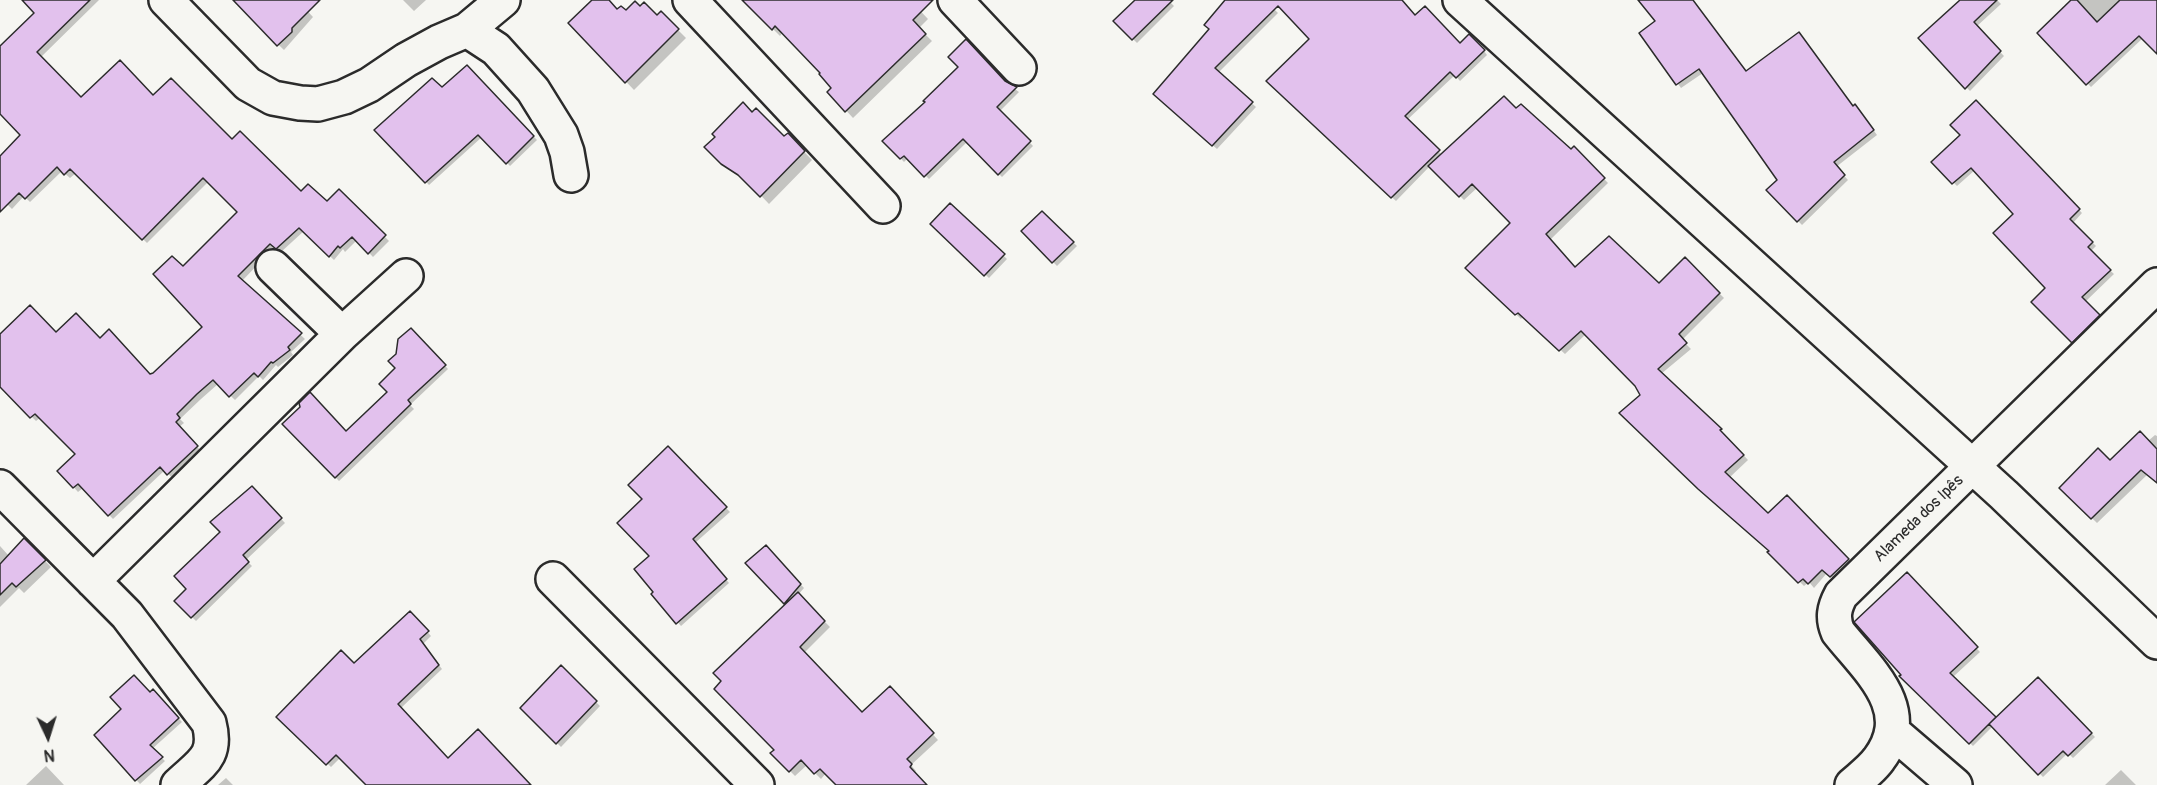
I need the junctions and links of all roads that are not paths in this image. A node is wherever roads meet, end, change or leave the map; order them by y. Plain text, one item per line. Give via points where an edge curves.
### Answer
1 (166, 0) edge
2 (503, 0) edge
3 (690, 0) edge
4 (955, 0) edge
5 (1460, 0) edge
6 (467, 30) junction
7 (1019, 68) dead end
8 (571, 175) dead end
9 (883, 206) dead end
10 (273, 267) dead end
11 (406, 276) dead end
12 (2157, 285) edge
13 (342, 333) junction
14 (1972, 467) junction
15 (0, 487) edge
16 (554, 579) dead end
17 (93, 581) junction
18 (2157, 642) edge
19 (1892, 731) junction
20 (178, 785) edge
21 (757, 785) edge
22 (1852, 785) edge
23 (1955, 785) edge

1 - 6 street via 248,84 273,98 300,103 318,104 344,97
2 - 6 street
3 - 9 street
4 - 7 street
5 - 14 street
6 - 8 street via 496,49 532,90 561,135
10 - 13 street
11 - 13 street
12 - 14 street, Alameda dos Ipês
13 - 17 street
14 - 18 street
14 - 19 street, Alameda dos Ipês via 1836,604 1838,632 1889,699
15 - 17 street
16 - 21 street
17 - 20 street via 127,615 209,723 214,740 209,756
19 - 22 street, Alameda dos Ipês via 1878,761
19 - 23 street

